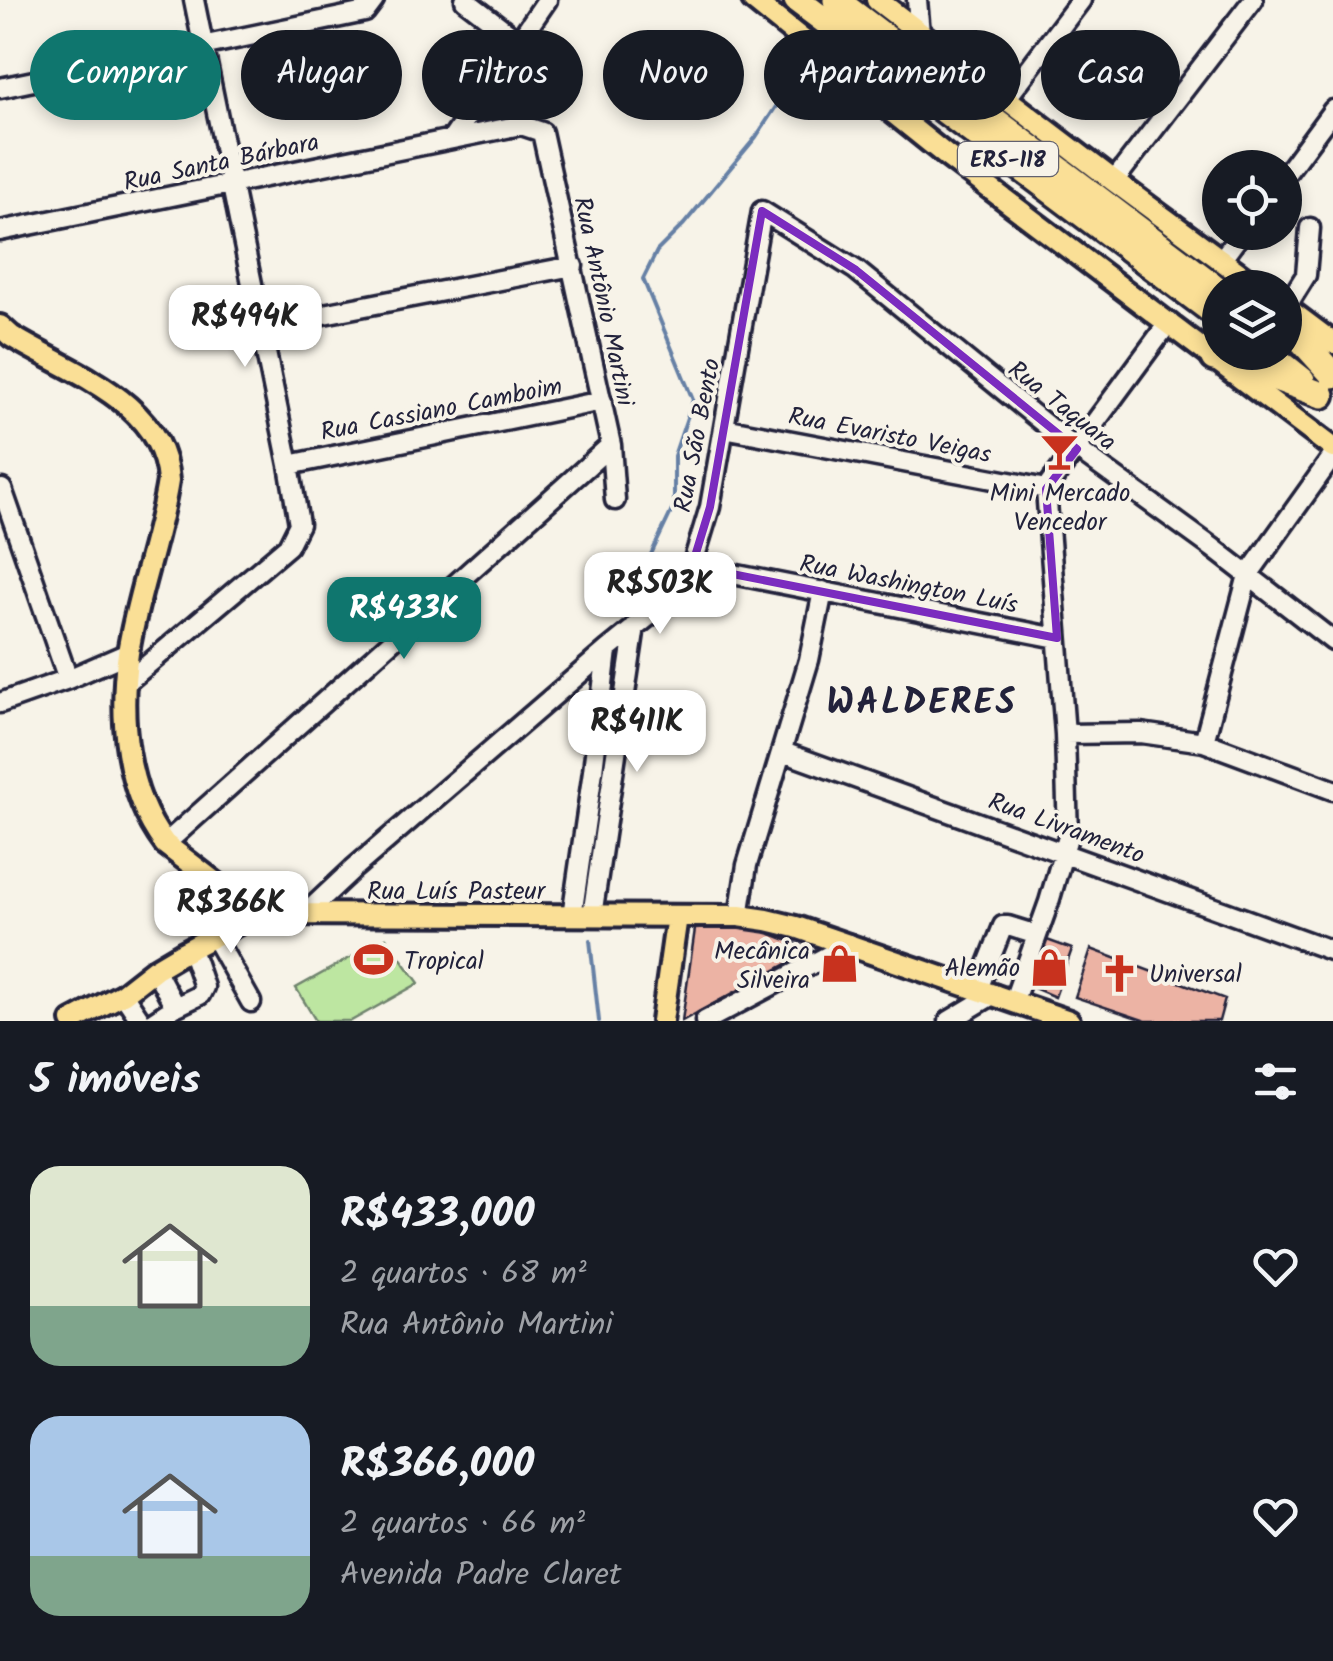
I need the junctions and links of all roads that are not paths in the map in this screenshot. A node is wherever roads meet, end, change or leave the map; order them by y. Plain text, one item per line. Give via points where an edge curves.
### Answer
1 (194, 0) edge
2 (374, 0) edge
3 (465, 0) edge
4 (547, 0) edge
5 (753, 0) edge
6 (797, 0) edge
7 (836, 0) edge
8 (877, 0) edge
9 (917, 0) edge
10 (1081, 0) edge
11 (1253, 0) edge
12 (199, 30) edge
13 (504, 30) edge
14 (528, 30) edge
15 (916, 30) edge
16 (920, 30) edge
17 (221, 42) edge
18 (1021, 79) edge
19 (30, 82) edge
20 (0, 88) edge
21 (1021, 110) edge
22 (1333, 110) edge
23 (217, 120) edge
24 (465, 120) edge
25 (521, 125) joint
26 (452, 139) junction
27 (1302, 151) edge
28 (1114, 181) junction
29 (231, 185) junction
30 (762, 211) joint
31 (1310, 228) dead end
32 (0, 231) edge
33 (1229, 250) edge
34 (1222, 259) junction
35 (573, 266) junction
36 (1236, 270) edge
37 (1202, 278) edge
38 (1302, 281) edge
39 (1202, 304) edge
40 (1302, 318) edge
41 (1168, 322) junction
42 (0, 326) edge
43 (260, 326) junction
44 (1331, 338) edge
45 (1302, 347) edge
46 (1202, 349) edge
47 (1302, 360) edge
48 (1230, 370) edge
49 (1261, 370) edge
50 (1298, 370) edge
51 (1330, 389) edge
52 (602, 402) junction
53 (724, 428) junction
54 (611, 445) junction
55 (1333, 448) edge
56 (1077, 449) junction
57 (1333, 456) edge
58 (289, 464) junction
59 (1046, 489) junction
60 (2, 490) edge
61 (615, 500) dead end
62 (692, 566) junction
63 (1248, 576) junction
64 (823, 591) junction
65 (635, 626) junction
66 (1057, 638) junction
67 (1333, 641) edge
68 (606, 650) junction
69 (128, 652) junction
70 (68, 679) junction
71 (126, 683) junction
72 (0, 703) edge
73 (1065, 734) junction
74 (1204, 742) junction
75 (783, 752) junction
76 (593, 772) junction
77 (613, 774) junction
78 (1333, 790) edge
79 (164, 844) junction
80 (1064, 853) junction
81 (256, 914) junction
82 (304, 915) junction
83 (582, 916) junction
84 (677, 916) junction
85 (738, 916) junction
86 (214, 936) junction
87 (1037, 936) junction
88 (850, 944) junction
89 (191, 948) junction
90 (1333, 951) edge
91 (154, 970) junction
92 (123, 994) junction
93 (995, 994) junction
94 (252, 1002) dead end
95 (174, 1007) junction
96 (72, 1021) edge
97 (141, 1021) edge
98 (154, 1021) edge
99 (662, 1021) edge
100 (704, 1021) edge
101 (948, 1021) edge
102 (1070, 1021) edge

1 - 12 street
2 - 17 street via 365,12
3 - 13 street
4 - 14 street
5 - 41 main road
6 - 39 highway, ERS-118
7 - 37 highway, ERS-118
8 - 15 main road
9 - 16 street
10 - 18 street
11 - 28 street
19 - 20 street
21 - 28 main road
22 - 27 street
23 - 29 street
24 - 26 street
25 - 26 street, Rua Santa Bárbara
25 - 35 street, Rua Antônio Martini via 542,132
26 - 29 street, Rua Santa Bárbara
28 - 34 main road
29 - 32 street, Rua Santa Bárbara
29 - 43 street
30 - 53 street, Rua São Bento
30 - 56 street, Rua Taquara via 856,270
31 - 38 street
33 - 34 street
34 - 36 main road
35 - 43 street
35 - 52 street, Rua Antônio Martini
40 - 44 main road
41 - 46 main road
41 - 56 street
42 - 69 main road via 127,406 153,433 167,463 164,504
43 - 58 street
45 - 51 highway
47 - 51 highway
48 - 55 main road
49 - 51 highway
50 - 51 highway
52 - 54 street, Rua Antônio Martini
52 - 58 street, Rua Cassiano Camboim
53 - 59 street, Rua Evaristo Veigas
53 - 62 street, Rua São Bento
54 - 61 street
54 - 79 street, Rua Antônio Martini
56 - 59 street
56 - 63 street, Rua Taquara
57 - 63 street
58 - 71 street via 299,524 288,546
59 - 66 street
60 - 70 street
62 - 64 street, Rua Washington Luís
62 - 65 street, Rua São Bento via 664,604
63 - 67 street, Rua Taquara
63 - 74 street
64 - 66 street, Rua Washington Luís
64 - 75 street
65 - 68 street, Rua São Bento
65 - 77 street
66 - 73 street
68 - 76 street
68 - 82 street, Rua São Bento
69 - 70 street
69 - 71 main road
70 - 72 street
71 - 79 main road via 128,752 141,802
73 - 74 street via 1141,733
73 - 80 street
74 - 78 street
75 - 80 street, Rua Livramento
75 - 85 street via 747,864
76 - 77 street
76 - 83 street
77 - 83 street
79 - 81 main road
80 - 87 street
80 - 90 street, Rua Livramento
81 - 82 main road, Rua Luís Pasteur
81 - 86 main road
82 - 83 main road, Rua Luís Pasteur
83 - 84 main road, Rua Luís Pasteur
84 - 85 main road, Rua Luís Pasteur
84 - 99 main road
85 - 88 main road, Rua Luís Pasteur
86 - 89 main road
86 - 94 street
87 - 93 street
87 - 93 street via 1003,926
88 - 93 main road, Rua Luís Pasteur
88 - 100 street
89 - 91 main road
89 - 95 street via 203,991
91 - 92 main road
91 - 95 street
92 - 96 main road
92 - 97 street
93 - 101 street
93 - 102 main road, Rua Luís Pasteur
95 - 98 street

